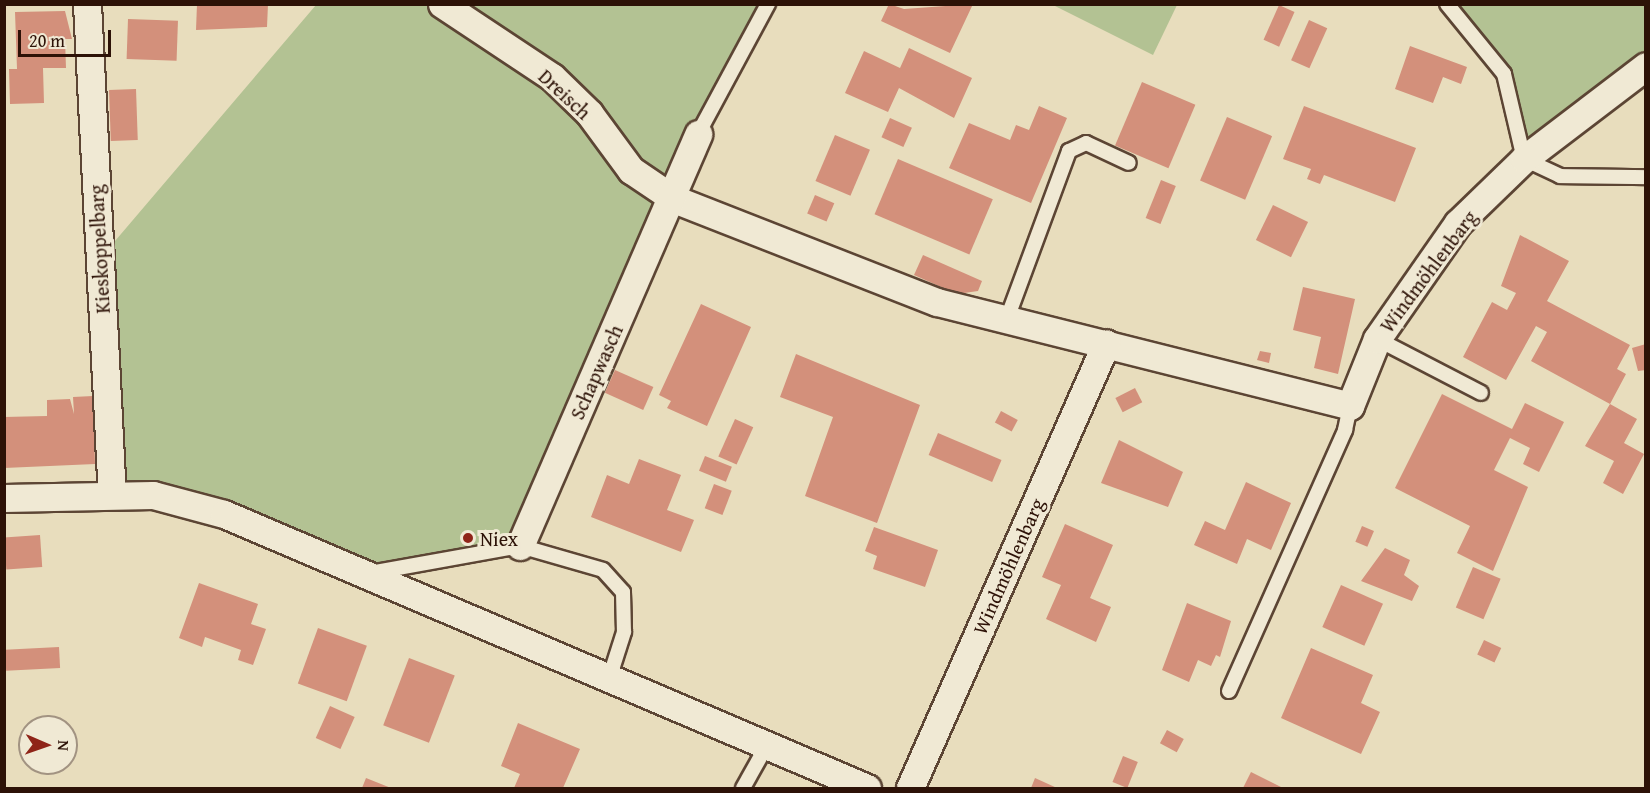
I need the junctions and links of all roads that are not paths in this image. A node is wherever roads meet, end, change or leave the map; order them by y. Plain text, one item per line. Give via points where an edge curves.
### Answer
1 (87, 4) edge
2 (442, 4) edge
3 (768, 4) edge
4 (1447, 4) edge
5 (1646, 66) edge
6 (698, 134) joint
7 (1524, 159) junction
8 (1129, 163) dead end
9 (1646, 177) edge
10 (674, 199) junction
11 (1008, 316) junction
12 (1377, 339) junction
13 (1106, 343) junction
14 (1481, 393) dead end
15 (1350, 406) junction
16 (112, 493) junction
17 (4, 498) edge
18 (520, 546) junction
19 (365, 574) junction
20 (609, 679) junction
21 (1229, 691) dead end
22 (766, 746) junction
23 (742, 789) edge
24 (867, 789) edge
25 (910, 789) edge

1 - 16 street, Kieskoppelbarg
2 - 10 street, Dreisch via 552,77 589,113 631,170
3 - 6 lane
4 - 7 lane via 1504,74
5 - 7 street, Windmöhlenbarg
6 - 10 street, Schapwasch
7 - 9 lane via 1560,176
7 - 12 street, Windmöhlenbarg via 1458,223
8 - 11 lane via 1086,143 1069,151
10 - 11 street via 937,302
10 - 18 street, Schapwasch
11 - 13 street
12 - 14 lane
12 - 15 street, Windmöhlenbarg
13 - 15 street
13 - 25 street, Windmöhlenbarg
15 - 21 lane, Windmöhlenbarg via 1345,430
16 - 17 street
16 - 19 street via 153,495 224,514
18 - 19 lane
18 - 20 lane via 603,570 623,592 624,632
19 - 20 street
20 - 22 street
22 - 23 lane
22 - 24 street

